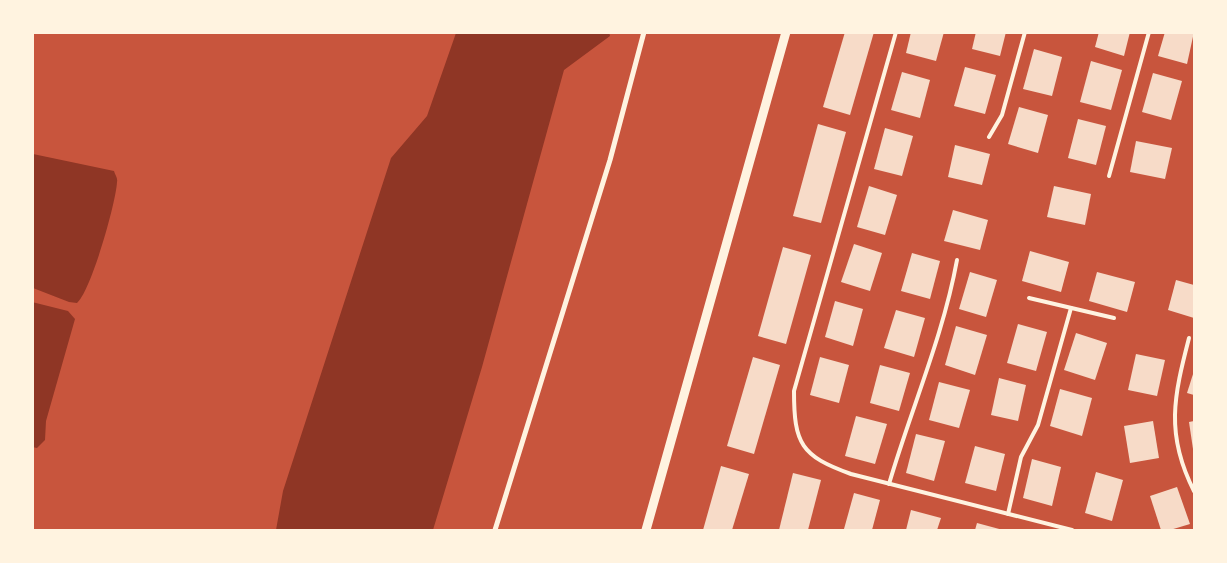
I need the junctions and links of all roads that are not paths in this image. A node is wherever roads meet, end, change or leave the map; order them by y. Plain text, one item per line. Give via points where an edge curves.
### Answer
1 (644, 32) edge
2 (786, 32) edge
3 (896, 32) edge
4 (1024, 32) edge
5 (1149, 32) edge
6 (989, 137) dead end
7 (1109, 176) dead end
8 (957, 260) dead end
9 (1029, 298) dead end
10 (1071, 308) junction
11 (1114, 318) dead end
12 (1189, 338) dead end
13 (889, 484) junction
14 (1194, 491) edge
15 (1008, 514) junction
16 (495, 530) edge
17 (646, 530) edge
18 (1072, 530) edge

1 - 16 street via 607,169
2 - 17 street
3 - 13 lane via 794,391 798,438 810,454 827,466
4 - 6 lane via 1002,115
5 - 7 lane
8 - 13 lane via 923,388 906,427
9 - 10 lane
10 - 11 lane
10 - 15 lane via 1038,425 1021,457
12 - 14 lane via 1176,391 1175,416 1178,450
13 - 15 lane
15 - 18 lane

